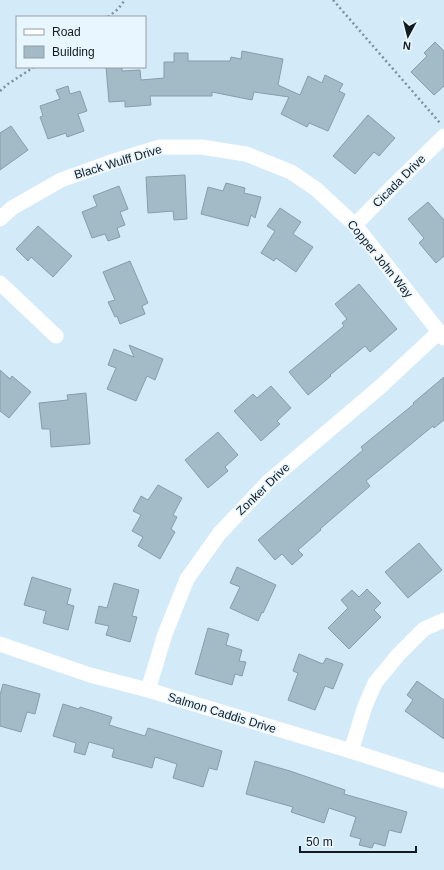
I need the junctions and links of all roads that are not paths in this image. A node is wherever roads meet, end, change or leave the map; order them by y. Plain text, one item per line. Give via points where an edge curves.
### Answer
1 (443, 130) edge
2 (291, 172) joint
3 (0, 219) edge
4 (355, 225) junction
5 (0, 283) edge
6 (441, 335) edge
7 (56, 336) dead end
8 (444, 620) edge
9 (0, 644) edge
10 (148, 690) junction
11 (351, 752) junction
12 (444, 781) edge

1 - 4 street, Cicada Drive
2 - 3 street, Black Wulff Drive via 246,154 201,146 160,148 110,162 61,180 12,208
2 - 4 street, Copper John Way via 316,189
4 - 6 street, Copper John Way
5 - 7 street
6 - 10 street, Zonker Drive via 268,482 219,534 187,579 165,634
8 - 11 street via 424,629 375,683
9 - 10 street, Salmon Caddis Drive
10 - 11 street, Salmon Caddis Drive
11 - 12 street, Salmon Caddis Drive

